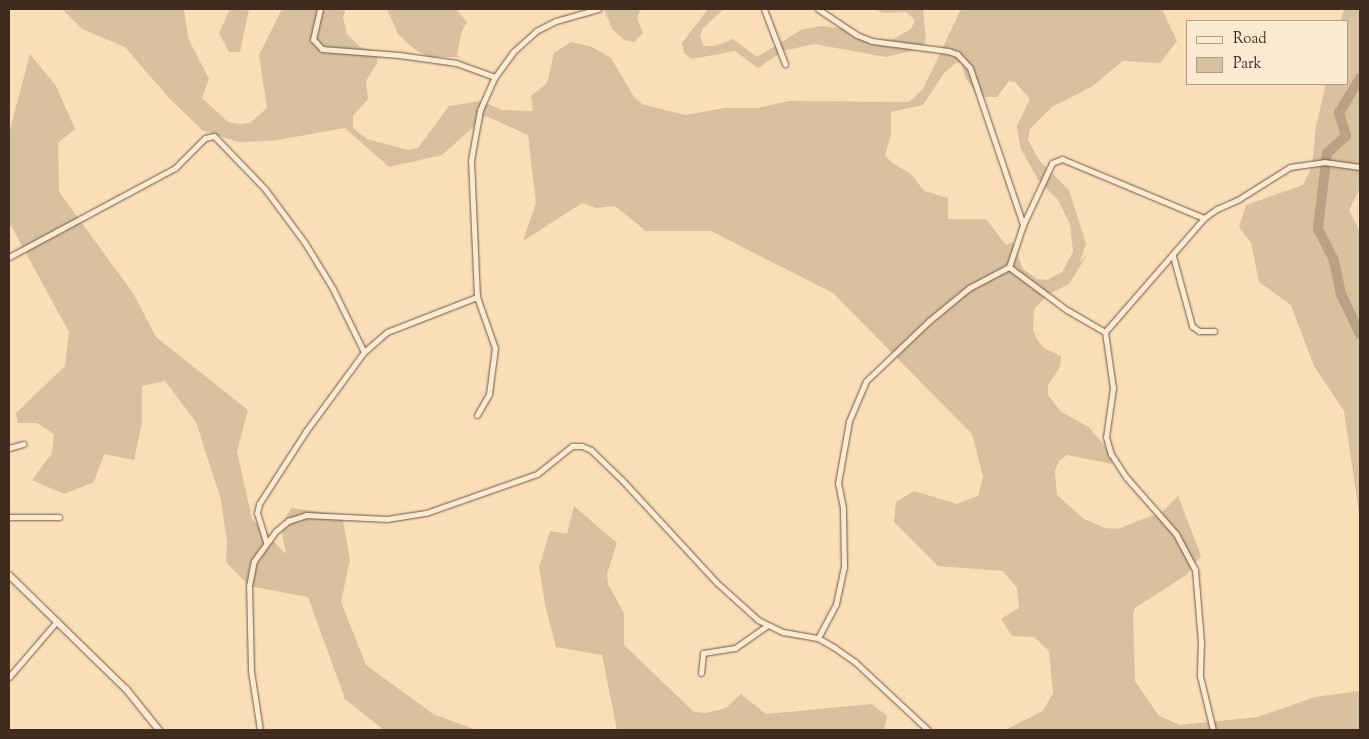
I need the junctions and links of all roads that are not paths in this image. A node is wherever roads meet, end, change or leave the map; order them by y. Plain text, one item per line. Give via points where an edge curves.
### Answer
1 (320, 9) edge
2 (598, 9) edge
3 (764, 9) edge
4 (818, 9) edge
5 (785, 64) dead end
6 (495, 77) junction
7 (1360, 167) edge
8 (1204, 218) junction
9 (1023, 225) junction
10 (1173, 256) junction
11 (9, 257) edge
12 (1008, 267) junction
13 (477, 297) junction
14 (1105, 332) junction
15 (1214, 332) dead end
16 (364, 352) junction
17 (477, 415) dead end
18 (23, 444) dead end
19 (9, 448) edge
20 (9, 517) edge
21 (60, 517) dead end
22 (266, 542) junction
23 (9, 575) edge
24 (57, 621) junction
25 (767, 626) junction
26 (818, 638) junction
27 (701, 673) dead end
28 (9, 677) edge
29 (159, 730) edge
30 (260, 730) edge
31 (928, 730) edge
32 (1212, 730) edge

1 - 6 street via 313,39 322,49 456,63
2 - 6 street via 556,21 536,31 513,52
3 - 5 street
4 - 9 street via 872,41 948,51 961,57 970,68
6 - 13 street via 480,110 471,160
7 - 8 street via 1324,162 1290,167
8 - 9 street via 1062,159 1052,163
8 - 10 street
9 - 12 street
10 - 14 street
10 - 15 street via 1192,326 1200,331
11 - 16 street via 174,168 205,138 214,136 265,189 305,243 332,287
12 - 14 street via 1067,310
12 - 26 street via 969,288 866,381 849,421 840,463 844,560 841,586 831,616
13 - 16 street via 387,332
13 - 17 street via 495,348 489,394
14 - 32 street via 1113,388 1106,437 1116,461 1176,534 1195,569 1201,642 1200,676
16 - 22 street via 306,431 259,504 257,513
18 - 19 street
20 - 21 street
22 - 25 street via 288,520 306,515 387,519 426,514 537,474 572,446 582,446 591,450 616,474 716,582
22 - 30 street via 254,561 249,586 251,671
23 - 24 street
24 - 28 street
24 - 29 street via 126,689
25 - 26 street
25 - 27 street via 736,648 702,653
26 - 31 street via 855,662

